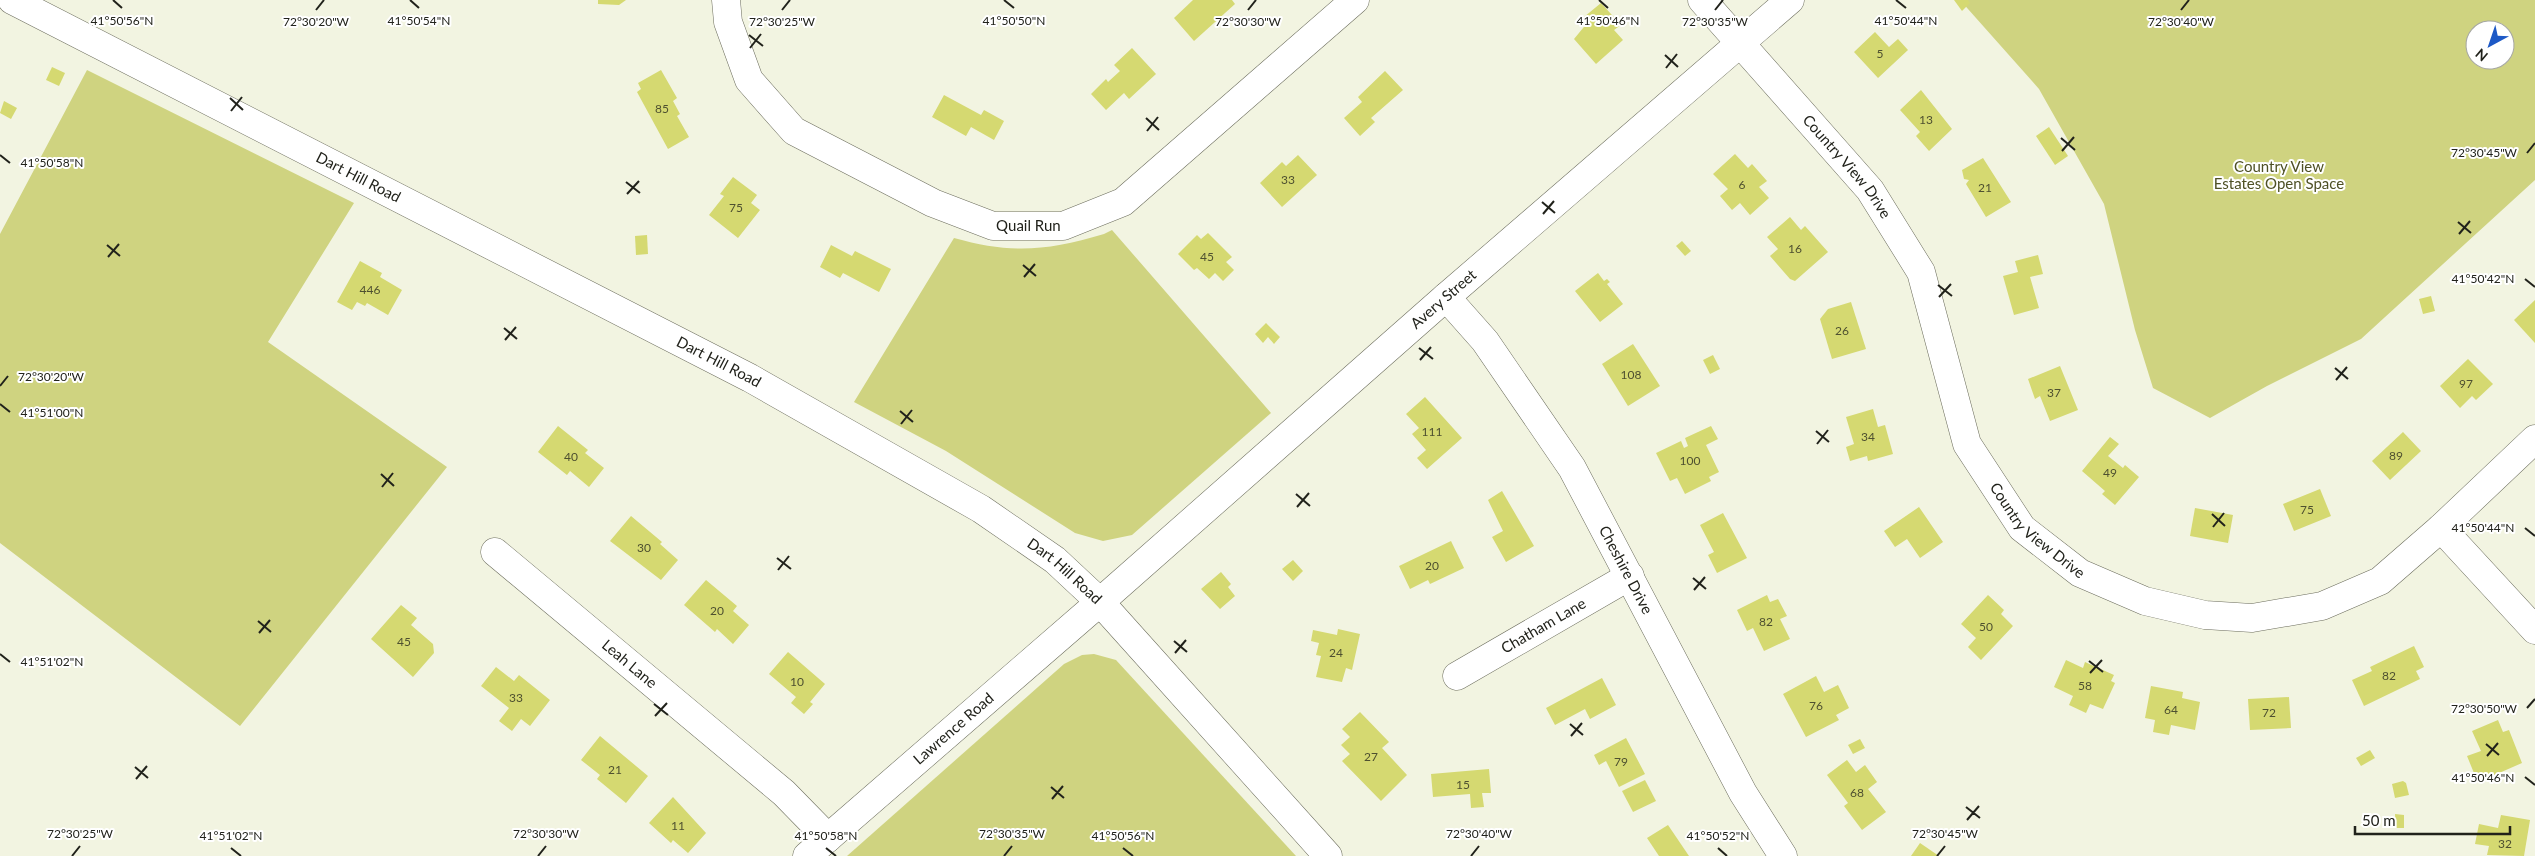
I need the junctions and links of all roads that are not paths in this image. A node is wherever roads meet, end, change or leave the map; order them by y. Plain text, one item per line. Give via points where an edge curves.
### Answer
1 (12, 0) edge
2 (726, 0) edge
3 (1354, 0) edge
4 (1702, 0) edge
5 (1790, 0) edge
6 (1740, 43) junction
7 (1446, 297) junction
8 (2535, 439) edge
9 (2441, 528) junction
10 (495, 552) dead end
11 (1630, 576) junction
12 (1100, 602) junction
13 (2535, 630) edge
14 (1457, 676) dead end
15 (828, 838) junction
16 (807, 856) edge
17 (1328, 856) edge
18 (1783, 856) edge

1 - 12 street, Dart Hill Road via 758,383 981,509 1055,560
2 - 3 street, Quail Run via 728,22 749,80 794,130 933,203 993,226 1063,226 1123,202
4 - 6 street, Country View Drive
5 - 6 street, Avery Street
6 - 7 street, Avery Street
6 - 9 street, Country View Drive via 1870,190 1921,272 1967,444 2022,528 2080,573 2145,601 2204,615 2252,618 2322,606 2380,582
7 - 11 street, Cheshire Drive via 1485,342 1572,468
7 - 12 street, Avery Street
8 - 9 street, Country View Drive
9 - 13 street
10 - 15 street, Leah Lane via 784,793
11 - 14 street, Chatham Lane
11 - 18 street, Cheshire Drive via 1743,793
12 - 15 street, Lawrence Road
12 - 17 street, Dart Hill Road
15 - 16 street, Lawrence Road

